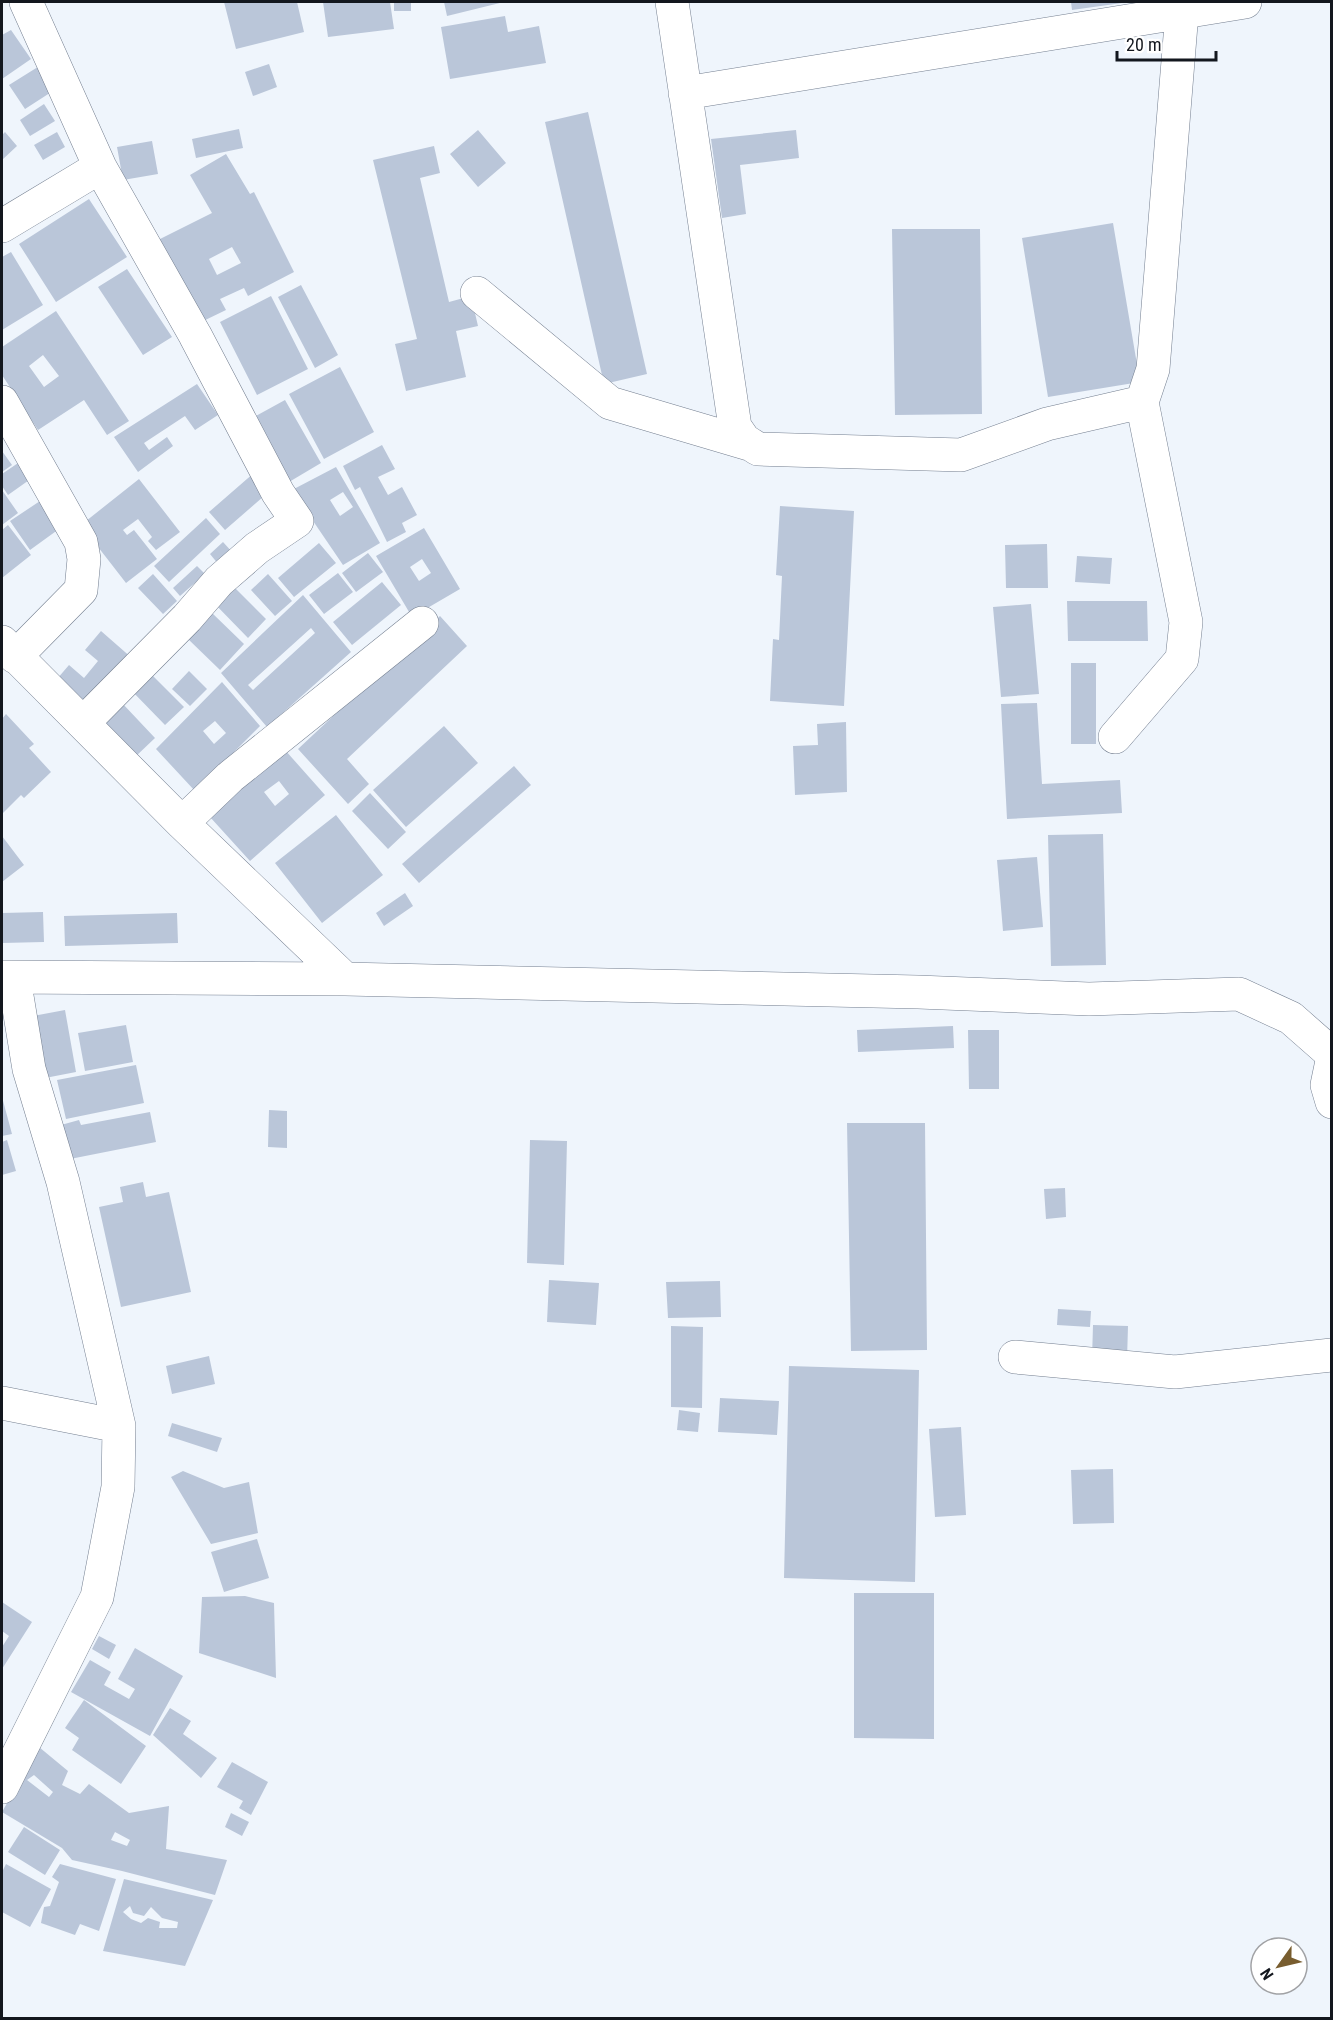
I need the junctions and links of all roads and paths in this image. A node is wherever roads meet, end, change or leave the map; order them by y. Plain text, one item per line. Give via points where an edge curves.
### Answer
1 (26, 2) edge
2 (672, 2) edge
3 (1245, 2) edge
4 (1182, 12) junction
5 (686, 93) junction
6 (100, 167) junction
7 (2, 226) edge
8 (477, 293) dead end
9 (2, 402) edge
10 (1142, 402) junction
11 (752, 445) junction
12 (422, 623) dead end
13 (8, 649) edge
14 (83, 723) junction
15 (1115, 737) dead end
16 (182, 823) junction
17 (8, 978) edge
18 (345, 979) junction
19 (1332, 1054) edge
20 (1332, 1061) edge
21 (1332, 1102) edge
22 (1332, 1355) edge
23 (1015, 1357) dead end
24 (2, 1403) edge
25 (118, 1426) junction
26 (2, 1787) edge

1 - 6 street
2 - 5 street
3 - 4 street
4 - 5 street
4 - 10 street via 1153,369
5 - 11 street via 735,427
6 - 7 street
6 - 14 street via 297,521 219,581
8 - 11 street via 610,402
9 - 13 street via 81,542 84,559 81,590
10 - 11 street via 1047,424 961,455 758,449
10 - 15 street via 1186,622 1182,658
12 - 16 street via 230,777
13 - 14 street
14 - 16 street
16 - 18 street
17 - 18 street
17 - 25 street via 29,1069 63,1182
18 - 19 street via 1089,999 1239,994 1291,1018
20 - 21 street via 1327,1085
22 - 23 street via 1175,1372
24 - 25 street
25 - 26 street via 118,1487 97,1597

